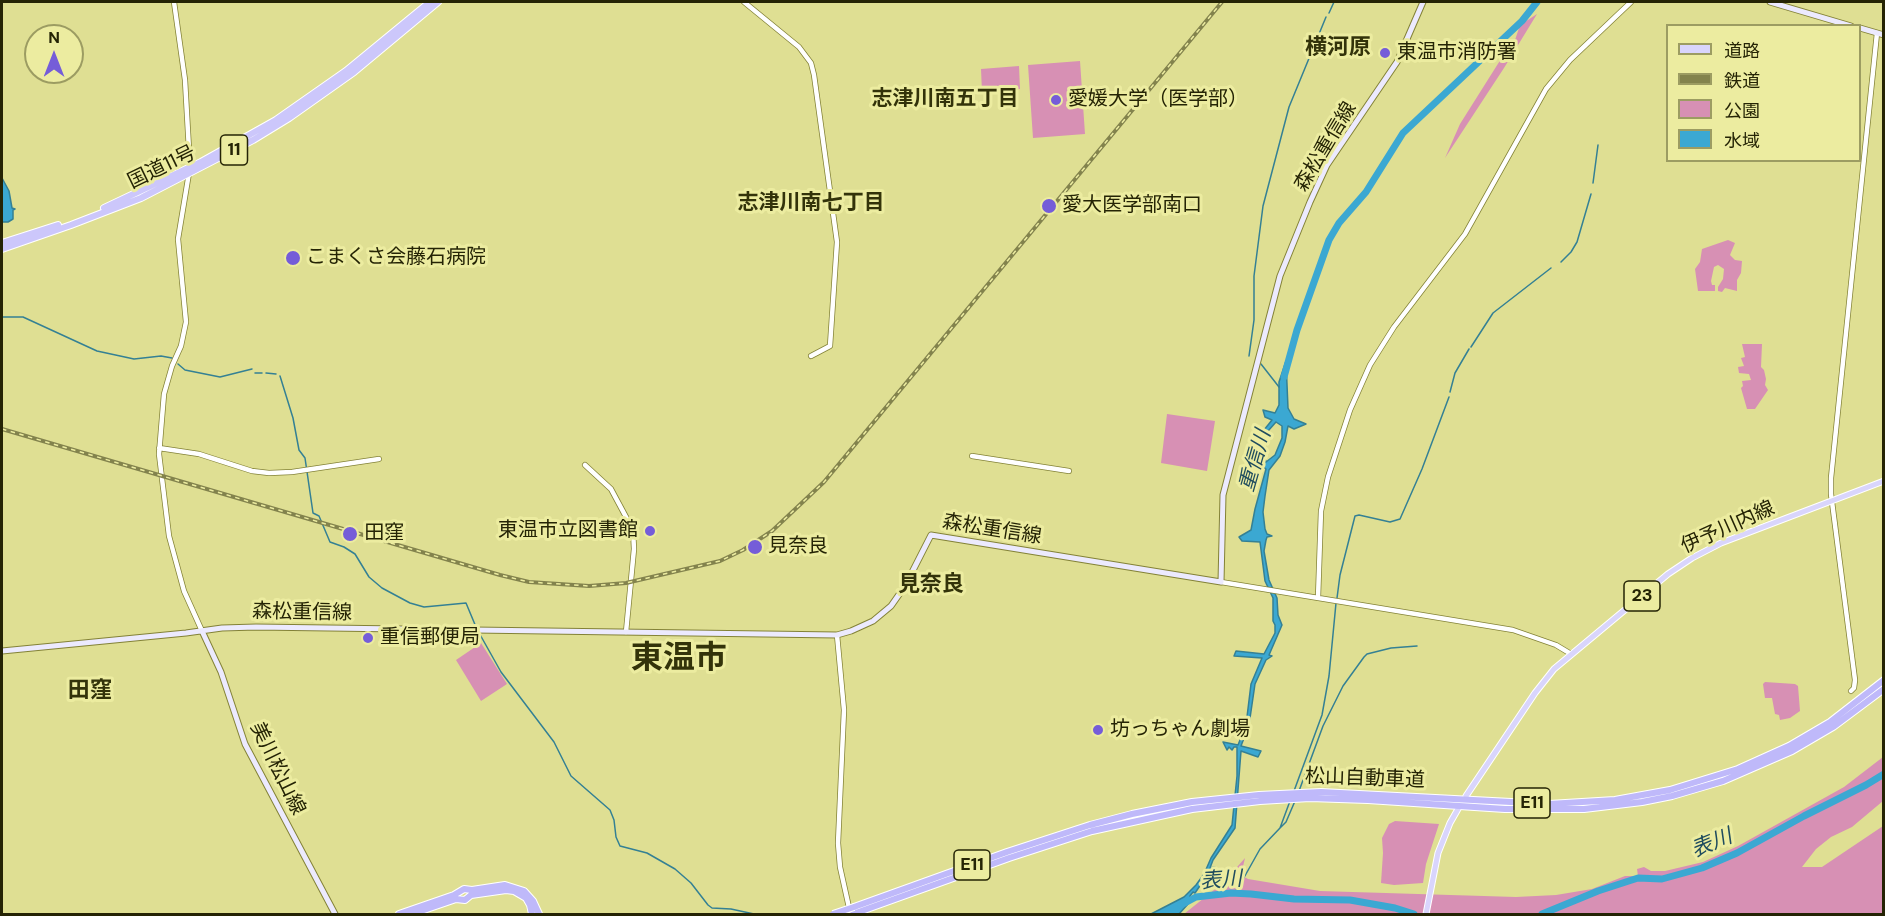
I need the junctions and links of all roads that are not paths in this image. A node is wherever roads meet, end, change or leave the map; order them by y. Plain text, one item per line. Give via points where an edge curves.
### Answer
1 (174, 2) edge
2 (430, 2) edge
3 (438, 2) edge
4 (744, 2) edge
5 (1423, 2) edge
6 (1631, 2) edge
7 (1770, 2) edge
8 (1844, 24) edge
9 (1861, 28) edge
10 (1880, 34) edge
11 (190, 167) junction
12 (188, 175) junction
13 (2, 243) edge
14 (2, 249) edge
15 (811, 356) dead end
16 (159, 448) junction
17 (972, 456) dead end
18 (380, 459) dead end
19 (585, 465) dead end
20 (1069, 471) dead end
21 (1884, 481) edge
22 (1832, 501) junction
23 (1221, 582) junction
24 (1318, 598) junction
25 (202, 631) junction
26 (626, 632) junction
27 (837, 635) junction
28 (2, 651) edge
29 (1571, 654) junction
30 (1884, 680) edge
31 (1884, 689) edge
32 (1851, 691) dead end
33 (1811, 737) junction
34 (1310, 795) junction
35 (1466, 796) dead end
36 (1458, 809) dead end
37 (854, 913) edge
38 (335, 915) edge
39 (399, 915) edge
40 (412, 915) edge
41 (532, 915) edge
42 (539, 915) edge
43 (833, 915) edge
44 (1426, 915) edge

1 - 11 street via 185,80
2 - 11 highway, 国道11号 / 11 via 372,52 319,90 254,133
3 - 12 highway, 国道11号 / 11 via 354,72 289,118
4 - 15 street via 805,54 817,90 837,242 830,346
5 - 23 main road, 森松重信線 via 1397,62 1328,165 1280,276 1223,495
6 - 24 street via 1545,89 1465,234 1370,365 1328,477 1321,511
7 - 8 main road
9 - 10 main road
10 - 22 street via 1831,478
11 - 12 street
11 - 13 highway, 国道11号 / 11 via 94,213
12 - 14 highway, 国道11号 / 11 via 101,214
12 - 16 street via 178,239 186,322 164,394
16 - 18 street via 199,454 269,473
16 - 25 street via 169,539 184,591
17 - 20 street
19 - 26 street via 611,489 633,530
21 - 22 main road, 伊予川内線 / 23
22 - 29 main road, 伊予川内線 / 23 via 1692,558
22 - 32 street via 1855,680
23 - 24 street
23 - 27 main road, 森松重信線 via 931,535 891,606 873,621
24 - 29 street via 1513,630
25 - 26 main road, 森松重信線 via 275,627
25 - 28 main road, 森松重信線
25 - 38 main road, 美川松山線 via 224,679 248,752
26 - 27 main road, 森松重信線
27 - 37 street via 844,710 838,843 840,867
29 - 35 main road, 伊予川内線 / 23 via 1540,685
30 - 33 highway, 松山自動車道 / E11
31 - 33 highway, 松山自動車道 / E11
33 - 34 highway, 松山自動車道 / E11 via 1698,783 1584,803
33 - 34 highway, 松山自動車道 / E11 via 1771,762 1742,774 1672,796 1584,809 1504,809
34 - 37 highway, 松山自動車道 / E11 via 1192,809 1091,828 1007,852
36 - 44 main road via 1438,853
37 - 43 highway, 松山自動車道 / E11, bridge
39 - 42 highway via 464,889 505,885 524,891 534,901
40 - 41 highway via 471,895 506,890 526,898

